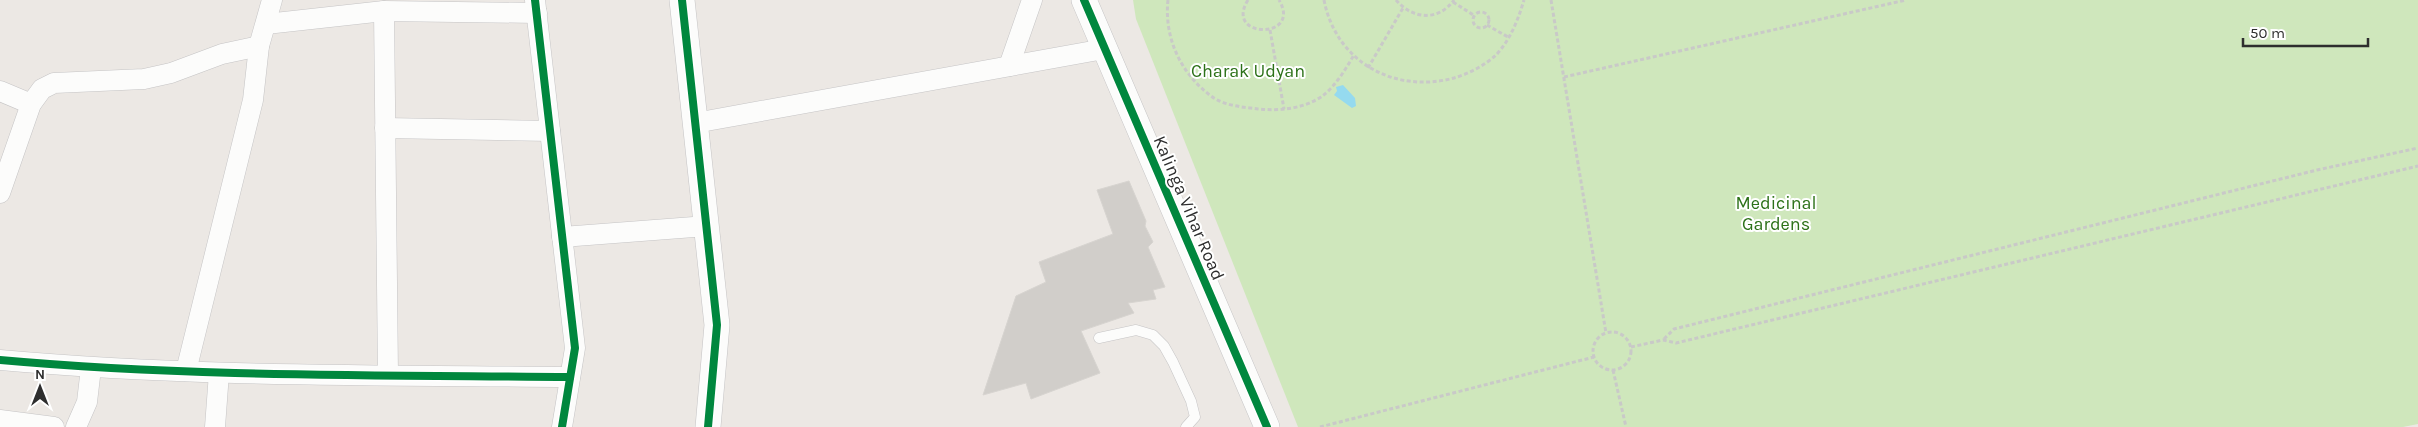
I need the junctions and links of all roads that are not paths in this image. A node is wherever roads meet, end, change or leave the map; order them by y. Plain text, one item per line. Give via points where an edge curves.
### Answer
1 (272, 0) edge
2 (682, 0) edge
3 (1032, 0) edge
4 (1084, 0) edge
5 (536, 7) edge
6 (384, 11) junction
7 (266, 24) junction
8 (259, 46) junction
9 (1104, 48) junction
10 (1009, 66) junction
11 (0, 91) edge
12 (31, 104) junction
13 (695, 124) junction
14 (385, 128) junction
15 (550, 131) junction
16 (6, 156) edge
17 (0, 193) edge
18 (706, 226) junction
19 (562, 237) junction
20 (1099, 338) dead end
21 (0, 360) edge
22 (91, 368) junction
23 (186, 371) junction
24 (219, 373) junction
25 (388, 375) junction
26 (570, 377) junction
27 (0, 420) edge
28 (54, 427) edge
29 (76, 427) edge
30 (215, 427) edge
31 (562, 427) edge
32 (708, 427) edge
33 (1186, 427) edge
34 (1267, 427) edge

1 - 7 street
2 - 13 street
3 - 10 street
4 - 9 street, Kalinga Vihar Road
5 - 6 street
5 - 15 street
6 - 7 street
6 - 14 street
7 - 8 street
8 - 12 street via 222,54 171,73 144,79 54,84 42,89
8 - 23 street via 253,100
9 - 10 street
9 - 34 street, Kalinga Vihar Road
10 - 13 street
11 - 12 street
12 - 16 street
13 - 18 street
14 - 15 street
14 - 25 street
15 - 19 street
16 - 17 street
18 - 19 street
18 - 32 street via 717,324
19 - 26 street via 575,348
20 - 33 lane via 1136,330 1153,334 1164,346 1191,401 1194,417
21 - 22 street
22 - 23 street
22 - 29 street via 87,402
23 - 24 street
24 - 25 street
24 - 30 street
25 - 26 street
26 - 31 street
27 - 28 street

